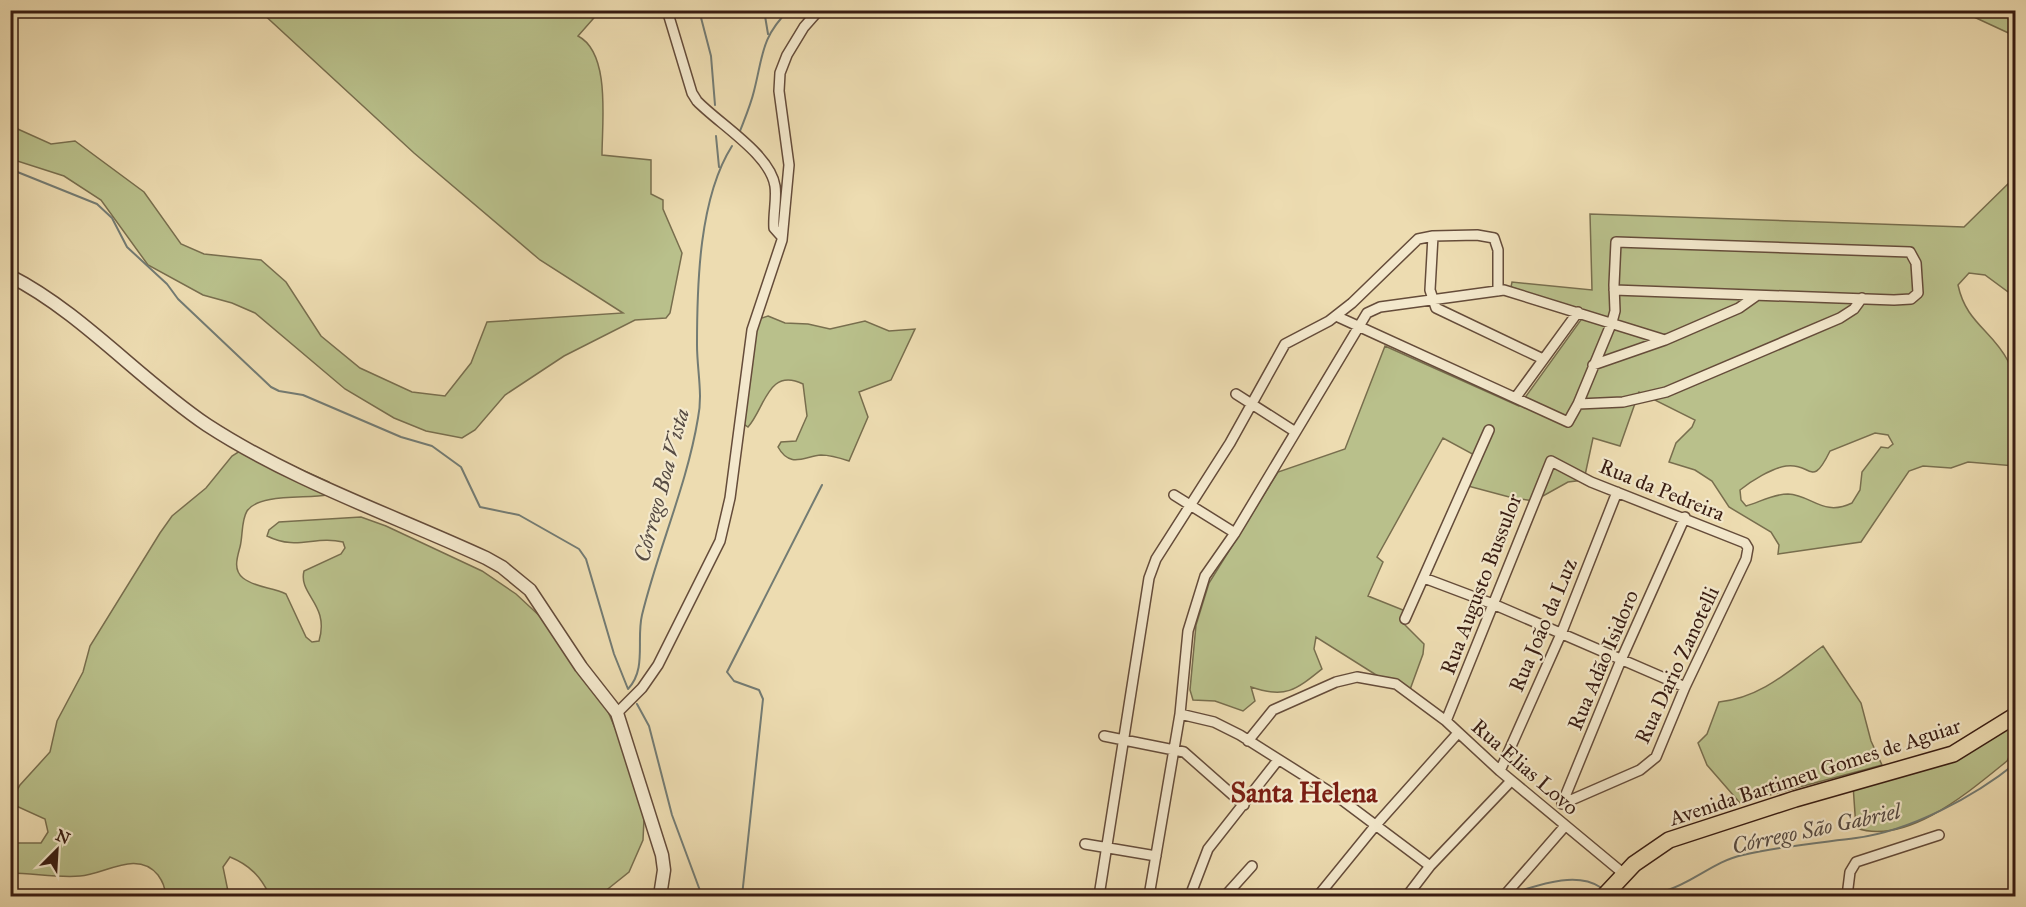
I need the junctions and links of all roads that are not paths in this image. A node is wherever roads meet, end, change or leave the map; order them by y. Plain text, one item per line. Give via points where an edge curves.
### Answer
1 (667, 10) edge
2 (819, 10) edge
3 (1433, 236) junction
4 (782, 237) junction
5 (10, 276) edge
6 (1614, 290) junction
7 (1498, 291) junction
8 (1756, 296) junction
9 (1862, 298) junction
10 (1432, 300) junction
11 (1352, 303) junction
12 (1578, 312) junction
13 (1367, 314) junction
14 (1336, 316) junction
15 (1612, 322) junction
16 (1358, 326) junction
17 (1665, 340) junction
18 (1543, 359) junction
19 (1593, 365) junction
20 (1236, 394) dead end
21 (1516, 397) junction
22 (1253, 404) junction
23 (1578, 404) junction
24 (1489, 430) dead end
25 (1294, 431) junction
26 (1551, 461) joint
27 (1617, 492) junction
28 (1174, 495) dead end
29 (1191, 506) junction
30 (1685, 517) junction
31 (1235, 533) junction
32 (1746, 559) joint
33 (1424, 578) junction
34 (1493, 604) junction
35 (1405, 620) dead end
36 (1561, 634) junction
37 (1621, 660) junction
38 (1685, 687) junction
39 (617, 713) junction
40 (1180, 714) junction
41 (2016, 715) edge
42 (1446, 721) junction
43 (1458, 733) junction
44 (1104, 736) dead end
45 (1124, 739) junction
46 (1248, 741) junction
47 (1174, 748) junction
48 (1278, 760) junction
49 (1500, 771) junction
50 (1511, 781) junction
51 (1562, 804) junction
52 (1244, 805) junction
53 (1554, 816) junction
54 (1375, 826) junction
55 (1565, 826) junction
56 (1939, 835) dead end
57 (1085, 844) dead end
58 (1107, 848) junction
59 (1156, 856) junction
60 (1252, 866) dead end
61 (1430, 866) junction
62 (1614, 885) edge
63 (1505, 896) edge
64 (660, 897) edge
65 (1099, 897) edge
66 (1149, 897) edge
67 (1190, 897) edge
68 (1226, 897) edge
69 (1318, 897) edge
70 (1407, 897) edge
71 (1847, 897) edge

1 - 4 street via 697,101 754,152 772,176 774,228
2 - 4 street via 804,27 780,73 789,165
3 - 7 street via 1494,238 1498,250
3 - 10 street
3 - 11 street via 1407,248
4 - 39 street via 752,330 730,498 720,541 657,665 642,688
5 - 39 street via 46,298 233,441 502,567 530,590
6 - 8 street
6 - 9 street via 1614,244 1622,240 1913,254 1915,297
6 - 15 street
7 - 10 street
7 - 12 street via 1512,291
8 - 9 street
8 - 17 street via 1739,308
9 - 23 street via 1840,318 1666,392 1623,402
10 - 13 street via 1380,307
10 - 18 street via 1441,312
11 - 13 street
11 - 14 street
12 - 15 street
12 - 18 street
13 - 16 street
14 - 16 street
14 - 22 street via 1286,344
15 - 17 street
15 - 19 street
16 - 21 street
16 - 25 street
17 - 19 street
18 - 21 street
19 - 23 street
20 - 22 street
21 - 23 street via 1568,422
22 - 25 street
22 - 29 street
24 - 33 street
25 - 31 street
26 - 27 street, Rua da Pedreira
26 - 34 street, Rua Augusto Bussulor
27 - 30 street, Rua da Pedreira
27 - 36 street, Rua João da Luz
28 - 29 street
29 - 31 street
29 - 45 street via 1156,559 1149,578
30 - 32 street, Rua da Pedreira via 1745,543
30 - 37 street, Rua Adão Isidoro
31 - 40 street via 1205,576 1195,606 1188,632
32 - 38 street, Rua Dario Zanotelli
33 - 34 street
33 - 35 street
34 - 36 street
34 - 42 street, Rua Augusto Bussulor
36 - 37 street
36 - 49 street, Rua João da Luz
37 - 38 street
37 - 51 street, Rua Adão Isidoro
38 - 51 street, Rua Dario Zanotelli via 1651,763
39 - 64 street via 662,855
40 - 46 street via 1214,722
40 - 47 street
41 - 62 main road, Avenida Bartimeu Gomes de Aguiar via 1953,754 1683,834 1654,848
42 - 43 street, Rua Elias Lovo
42 - 46 street, Rua Elias Lovo via 1403,687 1357,677 1336,682 1273,710
43 - 49 street, Rua Elias Lovo
43 - 54 street
44 - 45 street
45 - 47 street
45 - 58 street
46 - 48 street
47 - 52 street via 1194,758
47 - 59 street
48 - 52 street
48 - 54 street via 1338,797
49 - 50 street, Rua Elias Lovo
50 - 53 street, Rua Elias Lovo
50 - 61 street
51 - 53 street, Rua Adão Isidoro
52 - 67 street via 1208,849
53 - 55 street, Rua Elias Lovo
54 - 61 street
54 - 69 street
55 - 62 street, Rua Elias Lovo
55 - 63 street
56 - 71 street via 1856,862 1850,872
57 - 58 street
58 - 59 street
58 - 65 street
59 - 66 street
60 - 68 street
61 - 70 street

